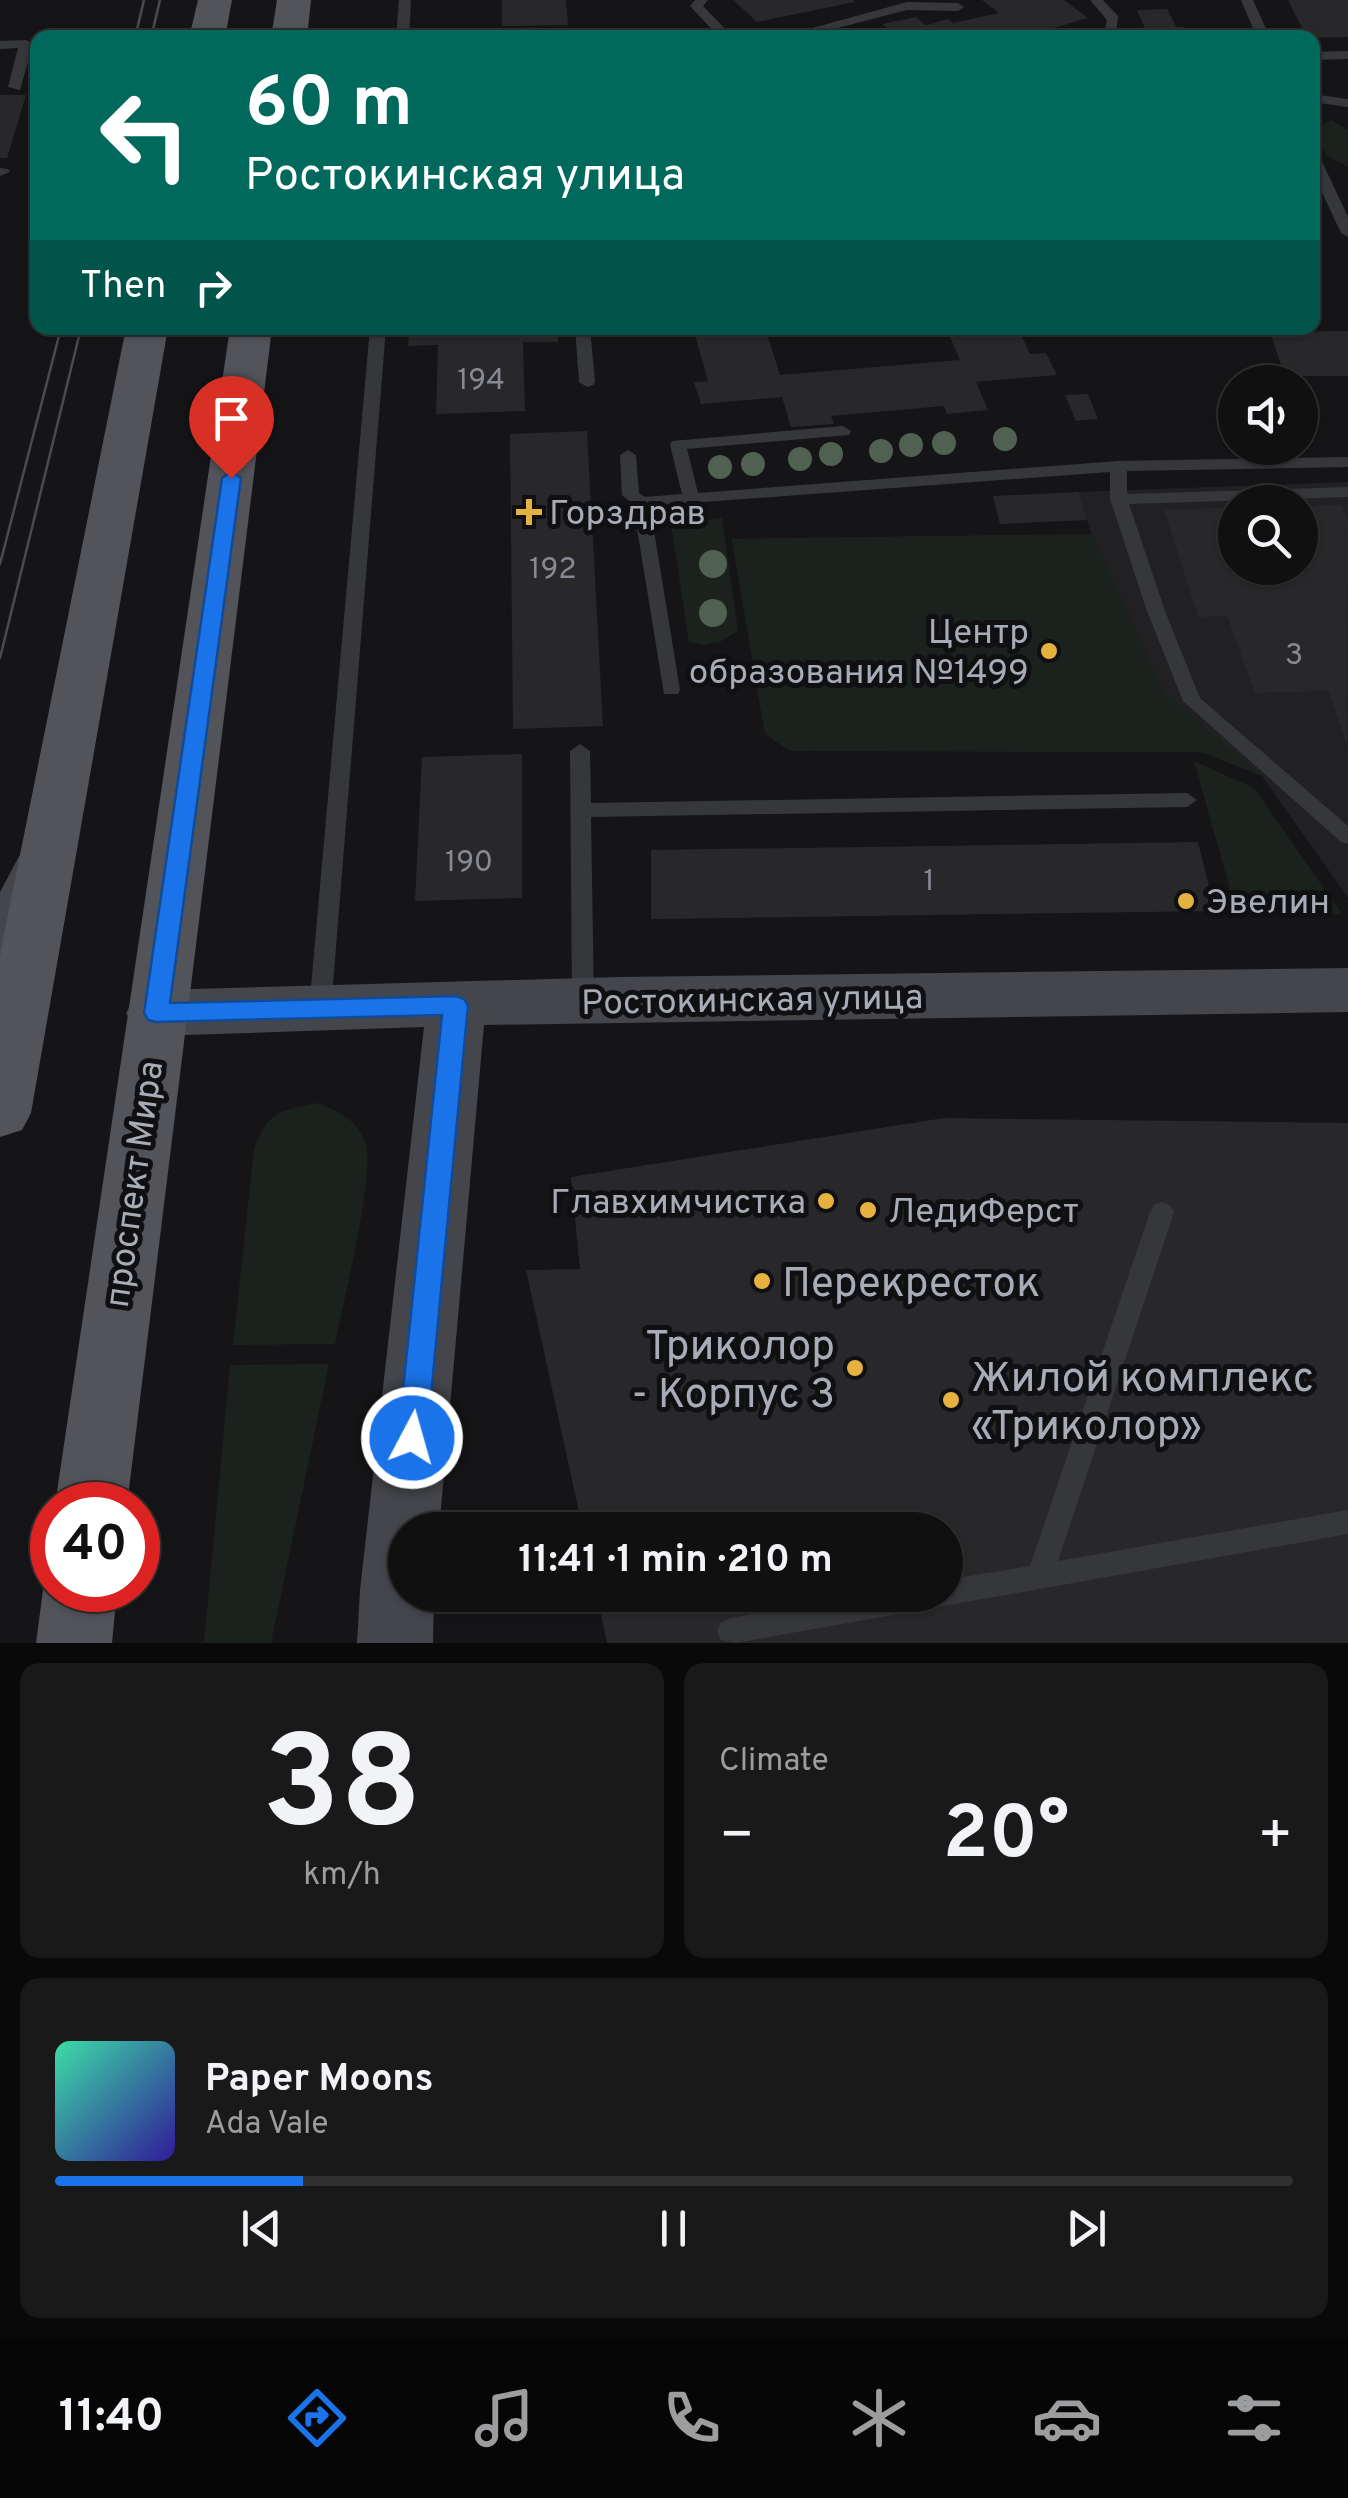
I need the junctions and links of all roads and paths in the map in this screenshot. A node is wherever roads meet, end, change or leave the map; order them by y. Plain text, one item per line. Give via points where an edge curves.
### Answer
1 (215, 0) edge
2 (294, 0) edge
3 (405, 0) edge
4 (702, 0) edge
5 (1096, 0) edge
6 (1247, 0) edge
7 (906, 3) edge
8 (958, 7) dead end
9 (209, 30) edge
10 (290, 30) edge
11 (403, 30) edge
12 (720, 30) edge
13 (810, 30) edge
14 (1110, 30) edge
15 (1260, 30) edge
16 (0, 45) edge
17 (1348, 55) edge
18 (1320, 56) edge
19 (15, 87) dead end
20 (1320, 99) edge
21 (1348, 103) edge
22 (1320, 173) edge
23 (1348, 234) edge
24 (146, 335) edge
25 (250, 335) edge
26 (377, 335) edge
27 (583, 335) edge
28 (586, 382) dead end
29 (843, 432) dead end
30 (628, 456) dead end
31 (1348, 462) edge
32 (1118, 466) junction
33 (1348, 492) edge
34 (691, 497) junction
35 (1120, 499) junction
36 (641, 502) junction
37 (671, 690) dead end
38 (580, 751) dead end
39 (1187, 800) dead end
40 (582, 810) junction
41 (1348, 837) edge
42 (48, 849) junction
43 (0, 932) edge
44 (1348, 990) edge
45 (583, 1001) junction
46 (456, 1006) junction
47 (320, 1009) junction
48 (156, 1013) junction
49 (0, 1113) edge
50 (1162, 1212) dead end
51 (94, 1482) edge
52 (408, 1512) edge
53 (1348, 1522) edge
54 (1040, 1576) junction
55 (963, 1590) edge
56 (78, 1612) edge
57 (838, 1612) edge
58 (732, 1631) dead end
59 (74, 1643) edge

1 - 9 main road
2 - 10 main road
3 - 11 lane
4 - 12 lane via 696,6
5 - 14 lane via 1113,18
6 - 15 lane
7 - 8 lane
7 - 13 lane
16 - 19 lane via 26,44
17 - 18 lane
20 - 21 lane
22 - 23 lane
24 - 42 main road
25 - 48 main road, проспект Мира
26 - 47 lane
27 - 28 lane
29 - 34 lane via 678,445
30 - 36 lane via 631,494
31 - 32 lane
32 - 34 lane
32 - 35 lane
33 - 35 lane
34 - 36 lane
35 - 41 lane via 1192,701
36 - 37 lane
38 - 40 lane
39 - 40 lane
40 - 45 lane
42 - 43 street via 30,895
42 - 49 main road
44 - 45 street, Ростокинская улица
45 - 46 street, Ростокинская улица
46 - 47 street, Ростокинская улица
46 - 52 street
47 - 48 street, Ростокинская улица
48 - 51 main road, проспект Мира
50 - 54 lane
53 - 54 lane
54 - 55 lane
56 - 59 main road
57 - 58 lane

